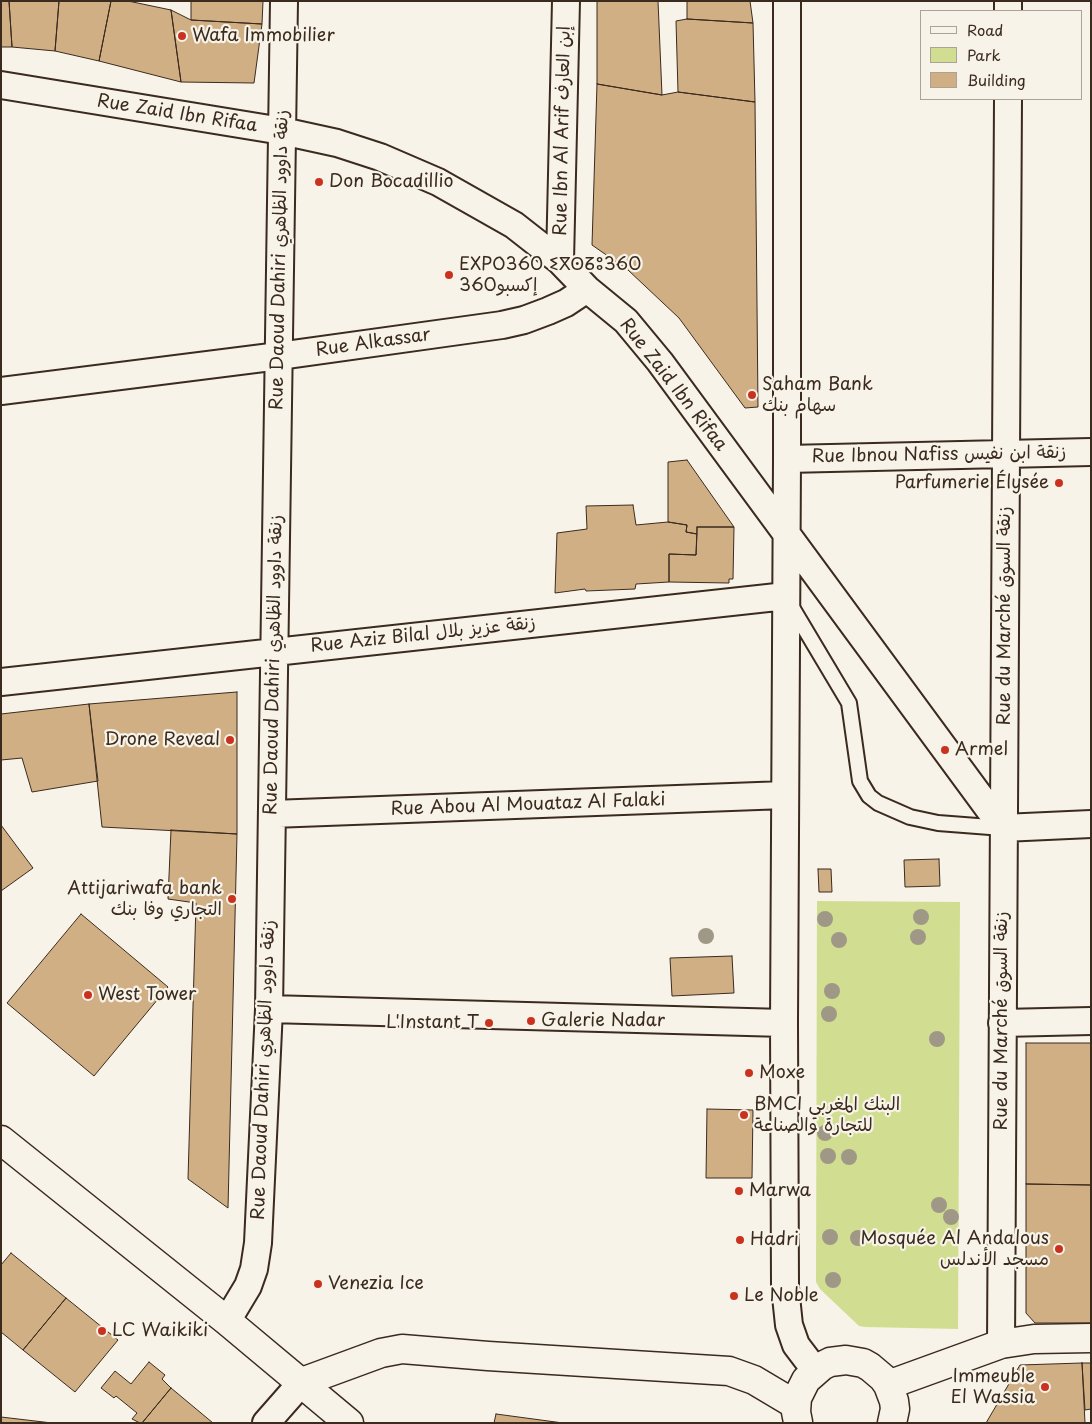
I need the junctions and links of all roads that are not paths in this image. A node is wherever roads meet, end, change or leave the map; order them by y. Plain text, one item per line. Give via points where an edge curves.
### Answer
1 (284, 1) edge
2 (566, 1) edge
3 (787, 1) edge
4 (1, 85) edge
5 (1008, 100) edge
6 (282, 131) junction
7 (560, 261) junction
8 (588, 289) junction
9 (279, 356) junction
10 (1, 391) edge
11 (1091, 452) edge
12 (1006, 453) junction
13 (787, 459) junction
14 (786, 535) junction
15 (786, 596) junction
16 (274, 651) junction
17 (1, 682) edge
18 (785, 795) junction
19 (272, 814) junction
20 (1091, 824) edge
21 (1004, 828) junction
22 (269, 1009) junction
23 (1091, 1021) edge
24 (1002, 1022) junction
25 (784, 1023) junction
26 (1, 1140) edge
27 (228, 1321) junction
28 (1091, 1338) edge
29 (1001, 1344) junction
30 (815, 1370) junction
31 (302, 1382) junction
32 (888, 1385) junction
33 (797, 1414) edge
34 (266, 1423) edge
35 (349, 1423) edge
36 (892, 1423) edge

1 - 6 street, Rue Daoud Dahiri زنقة داوود الظاهري
2 - 7 street, Rue Ibn Al Arif إبن العارف
3 - 13 street
4 - 6 street, Rue Zaid Ibn Rifaa
5 - 12 street, Rue du Marché زنقة السوق
6 - 7 street, Rue Zaid Ibn Rifaa via 337,143 380,157 438,182 514,224
6 - 9 street, Rue Daoud Dahiri زنقة داوود الظاهري
7 - 8 street, Rue Zaid Ibn Rifaa
8 - 9 street, Rue Alkassar via 548,311 502,325
8 - 14 street, Rue Zaid Ibn Rifaa via 626,321 660,362
9 - 10 street, Rue Alkassar
9 - 16 street, Rue Daoud Dahiri زنقة داوود الظاهري
11 - 12 street, Rue Ibnou Nafiss زنقة ابن نفيس
12 - 13 street, Rue Ibnou Nafiss زنقة ابن نفيس
12 - 21 street, Rue du Marché زنقة السوق
13 - 14 street
14 - 15 street
14 - 21 street, Rue Zaid Ibn Rifaa
15 - 16 street, Rue Aziz Bilal زنقة عزيز بلال
15 - 18 street
15 - 21 lane via 849,703 860,780 869,796 910,817 938,823
16 - 17 street, Rue Aziz Bilal زنقة عزيز بلال
16 - 19 street, Rue Daoud Dahiri زنقة داوود الظاهري
18 - 19 street, Rue Abou Al Mouataz Al Falaki
18 - 25 street
19 - 22 street, Rue Daoud Dahiri زنقة داوود الظاهري
20 - 21 street
21 - 24 street, Rue du Marché زنقة السوق
22 - 25 street
22 - 27 street, Rue Daoud Dahiri زنقة داوود الظاهري via 258,1243 248,1286
23 - 24 street
24 - 29 street, Rue du Marché زنقة السوق
25 - 30 street via 789,1325 796,1345
26 - 27 street
27 - 31 street
28 - 29 street via 1034,1339
29 - 32 street
30 - 32 street via 830,1362 855,1361 877,1372
30 - 33 street via 802,1386
31 - 33 street via 381,1353 402,1349 729,1370 754,1380
31 - 34 street
31 - 35 street
32 - 36 street via 895,1409

